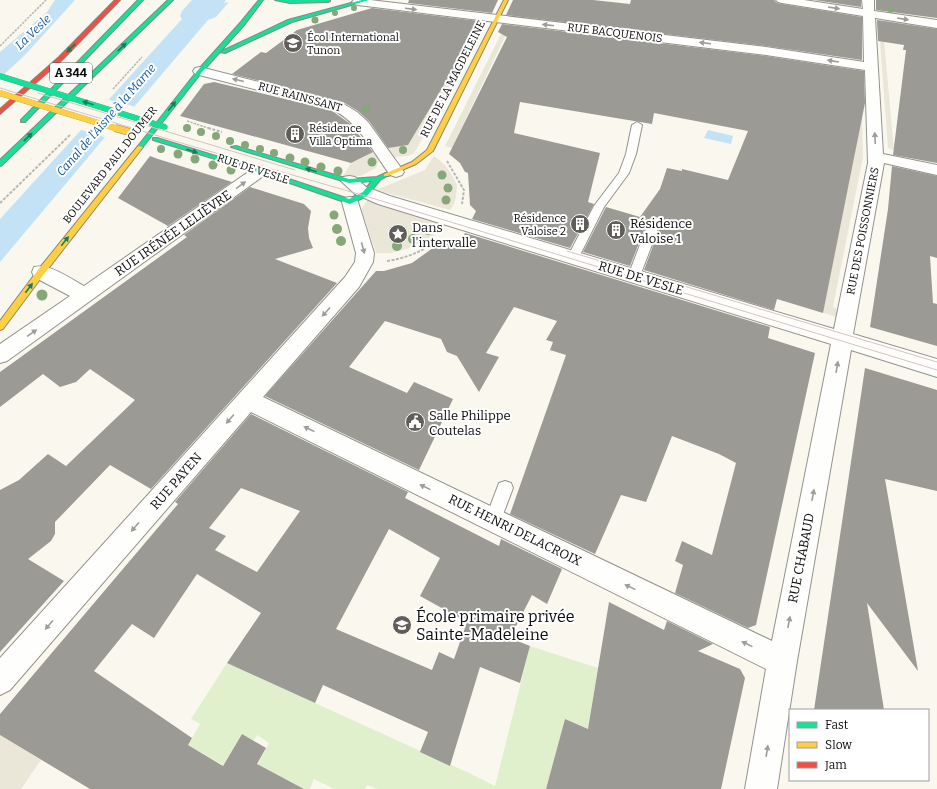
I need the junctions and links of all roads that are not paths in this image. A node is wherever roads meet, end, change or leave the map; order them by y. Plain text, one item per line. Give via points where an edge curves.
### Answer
1 (118, 0) edge
2 (141, 0) edge
3 (171, 0) edge
4 (261, 0) edge
5 (277, 0) edge
6 (338, 0) edge
7 (506, 0) edge
8 (782, 0) edge
9 (363, 1) edge
10 (869, 7) edge
11 (282, 13) dead end
12 (497, 19) junction
13 (257, 20) dead end
14 (240, 22) junction
15 (937, 24) edge
16 (276, 26) junction
17 (225, 28) dead end
18 (213, 56) junction
19 (872, 67) junction
20 (200, 71) junction
21 (0, 76) edge
22 (0, 94) edge
23 (0, 112) edge
24 (149, 116) dead end
25 (637, 125) dead end
26 (169, 128) dead end
27 (16, 129) dead end
28 (129, 140) dead end
29 (226, 145) dead end
30 (876, 157) junction
31 (0, 164) edge
32 (937, 170) edge
33 (260, 171) junction
34 (396, 172) junction
35 (378, 179) junction
36 (349, 181) junction
37 (365, 194) junction
38 (350, 202) junction
39 (655, 221) dead end
40 (573, 258) junction
41 (41, 272) junction
42 (634, 276) junction
43 (85, 295) junction
44 (0, 327) edge
45 (843, 334) junction
46 (0, 355) edge
47 (937, 368) edge
48 (248, 400) junction
49 (505, 488) dead end
50 (493, 520) junction
51 (782, 661) junction
52 (0, 680) edge
53 (761, 789) edge

1 -> 23 main road, A 344 via 99,22
2 - 27 main road, A 344
31 -> 3 main road
4 - 14 main road, BOULEVARD PAUL DOUMER
5 - 6 main road
6 - 11 main road
7 - 12 main road, RUE DE LA MAGDELEINE
8 -> 10 street
9 -> 12 street, RUE BACQUENOIS
9 - 16 main road
10 -> 15 street
10 - 19 street, RUE DES POISSONNIERS
19 -> 12 street, RUE BACQUENOIS via 766,51
12 - 34 main road, RUE DE LA MAGDELEINE via 432,148 422,159
13 - 14 main road
14 - 16 main road via 254,26
14 - 17 main road
14 - 18 main road, BOULEVARD PAUL DOUMER
16 - 18 main road
18 - 20 main road, BOULEVARD PAUL DOUMER
30 -> 19 street, RUE DES POISSONNIERS
34 -> 20 street, RUE RAINSSANT via 362,123 349,111
41 -> 20 main road, BOULEVARD PAUL DOUMER
26 -> 21 main road, bridge
22 -> 33 main road, RUE DE VESLE, bridge
24 - 28 main road, BOULEVARD PAUL DOUMER
25 - 40 lane via 624,173 599,206
36 -> 29 main road, RUE DE VESLE
30 - 32 street
30 - 45 street, RUE DES POISSONNIERS
33 - 38 main road, RUE DE VESLE
43 -> 33 street, RUE IRÉNÉE LELIÈVRE
34 - 35 main road
35 - 36 main road, RUE DE VESLE
35 - 37 main road
36 - 37 street, RUE DE VESLE via 353,187
37 - 38 main road
37 - 40 street, RUE DE VESLE
38 -> 48 street, RUE PAYEN via 365,253 364,262 352,282
39 - 42 lane
40 - 42 street, RUE DE VESLE
41 - 43 street
44 -> 41 main road, BOULEVARD PAUL DOUMER
42 - 45 street, RUE DE VESLE
46 -> 43 street, RUE IRÉNÉE LELIÈVRE
45 - 47 street, RUE DE VESLE
51 -> 45 street, RUE CHABAUD
50 -> 48 street, RUE HENRI DELACROIX
48 -> 52 street, RUE PAYEN
49 - 50 lane
51 -> 50 street, RUE HENRI DELACROIX
53 -> 51 street, RUE CHABAUD

